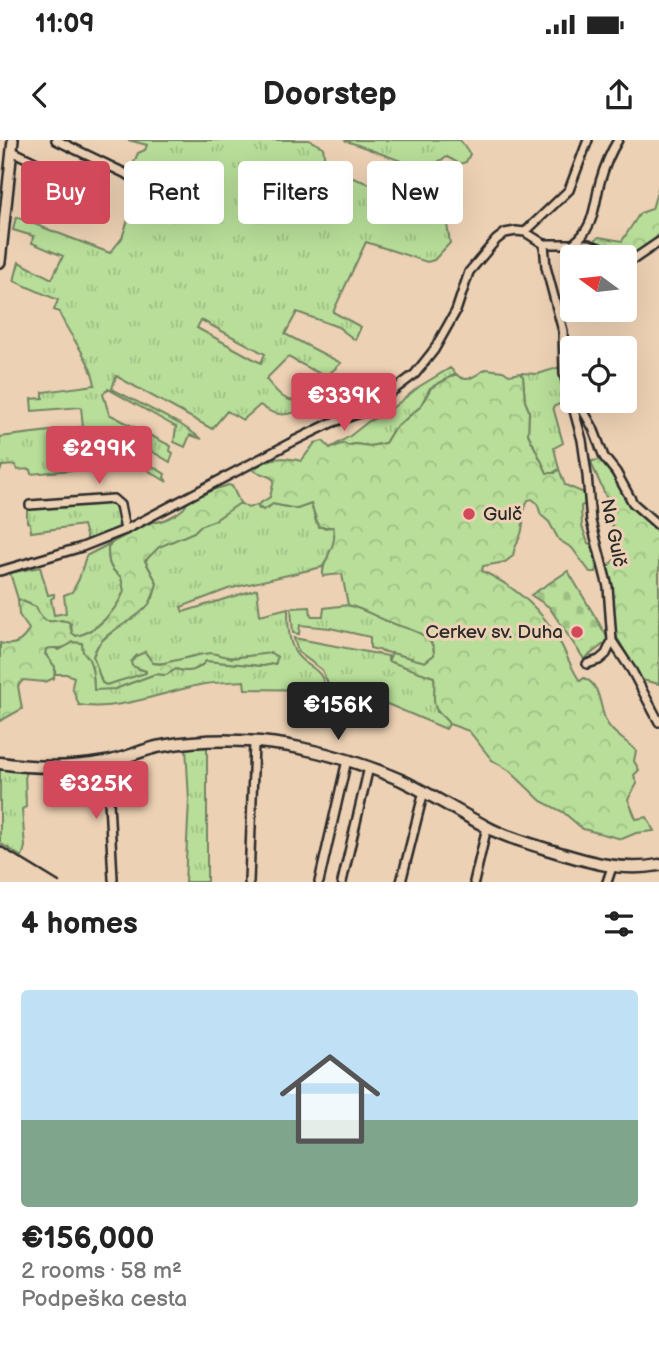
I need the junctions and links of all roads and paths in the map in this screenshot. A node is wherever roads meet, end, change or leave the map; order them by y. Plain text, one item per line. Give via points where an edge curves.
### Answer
1 (13, 140) edge
2 (56, 140) edge
3 (588, 140) edge
4 (618, 140) edge
5 (12, 151) junction
6 (33, 161) edge
7 (124, 173) edge
8 (525, 232) junction
9 (659, 242) edge
10 (544, 244) junction
11 (574, 244) junction
12 (591, 245) edge
13 (637, 257) edge
14 (0, 262) edge
15 (563, 336) edge
16 (574, 413) edge
17 (585, 413) edge
18 (30, 505) dead end
19 (659, 526) edge
20 (125, 530) junction
21 (0, 571) edge
22 (612, 641) junction
23 (587, 664) dead end
24 (659, 722) edge
25 (254, 743) junction
26 (347, 761) junction
27 (107, 762) junction
28 (0, 763) edge
29 (369, 767) junction
30 (424, 791) junction
31 (487, 827) junction
32 (659, 865) edge
33 (612, 867) junction
34 (113, 879) dead end
35 (249, 882) edge
36 (319, 882) edge
37 (342, 882) edge
38 (401, 882) edge
39 (474, 882) edge
40 (607, 882) edge

1 - 5 street
2 - 7 street
3 - 8 street via 569,190
4 - 11 street via 600,182 592,222
5 - 6 street
5 - 14 street
8 - 10 street
8 - 20 street via 505,233 479,259 434,350 398,388 360,413 293,441
9 - 13 street
10 - 11 street
10 - 15 street, Na Gulč via 545,267
11 - 12 street
16 - 22 street, Na Gulč via 586,463 591,521 608,587
17 - 19 street, Na Gulč via 604,457 633,503
18 - 20 street via 113,499 121,505
20 - 21 street
22 - 23 street via 606,654
22 - 24 street
25 - 26 main road via 299,748
25 - 27 main road via 161,746
25 - 35 street
26 - 29 main road
26 - 36 street
27 - 28 main road
27 - 34 street
29 - 30 main road
29 - 37 street
30 - 31 main road
30 - 38 street
31 - 33 main road
31 - 39 street
32 - 33 main road
33 - 40 street

